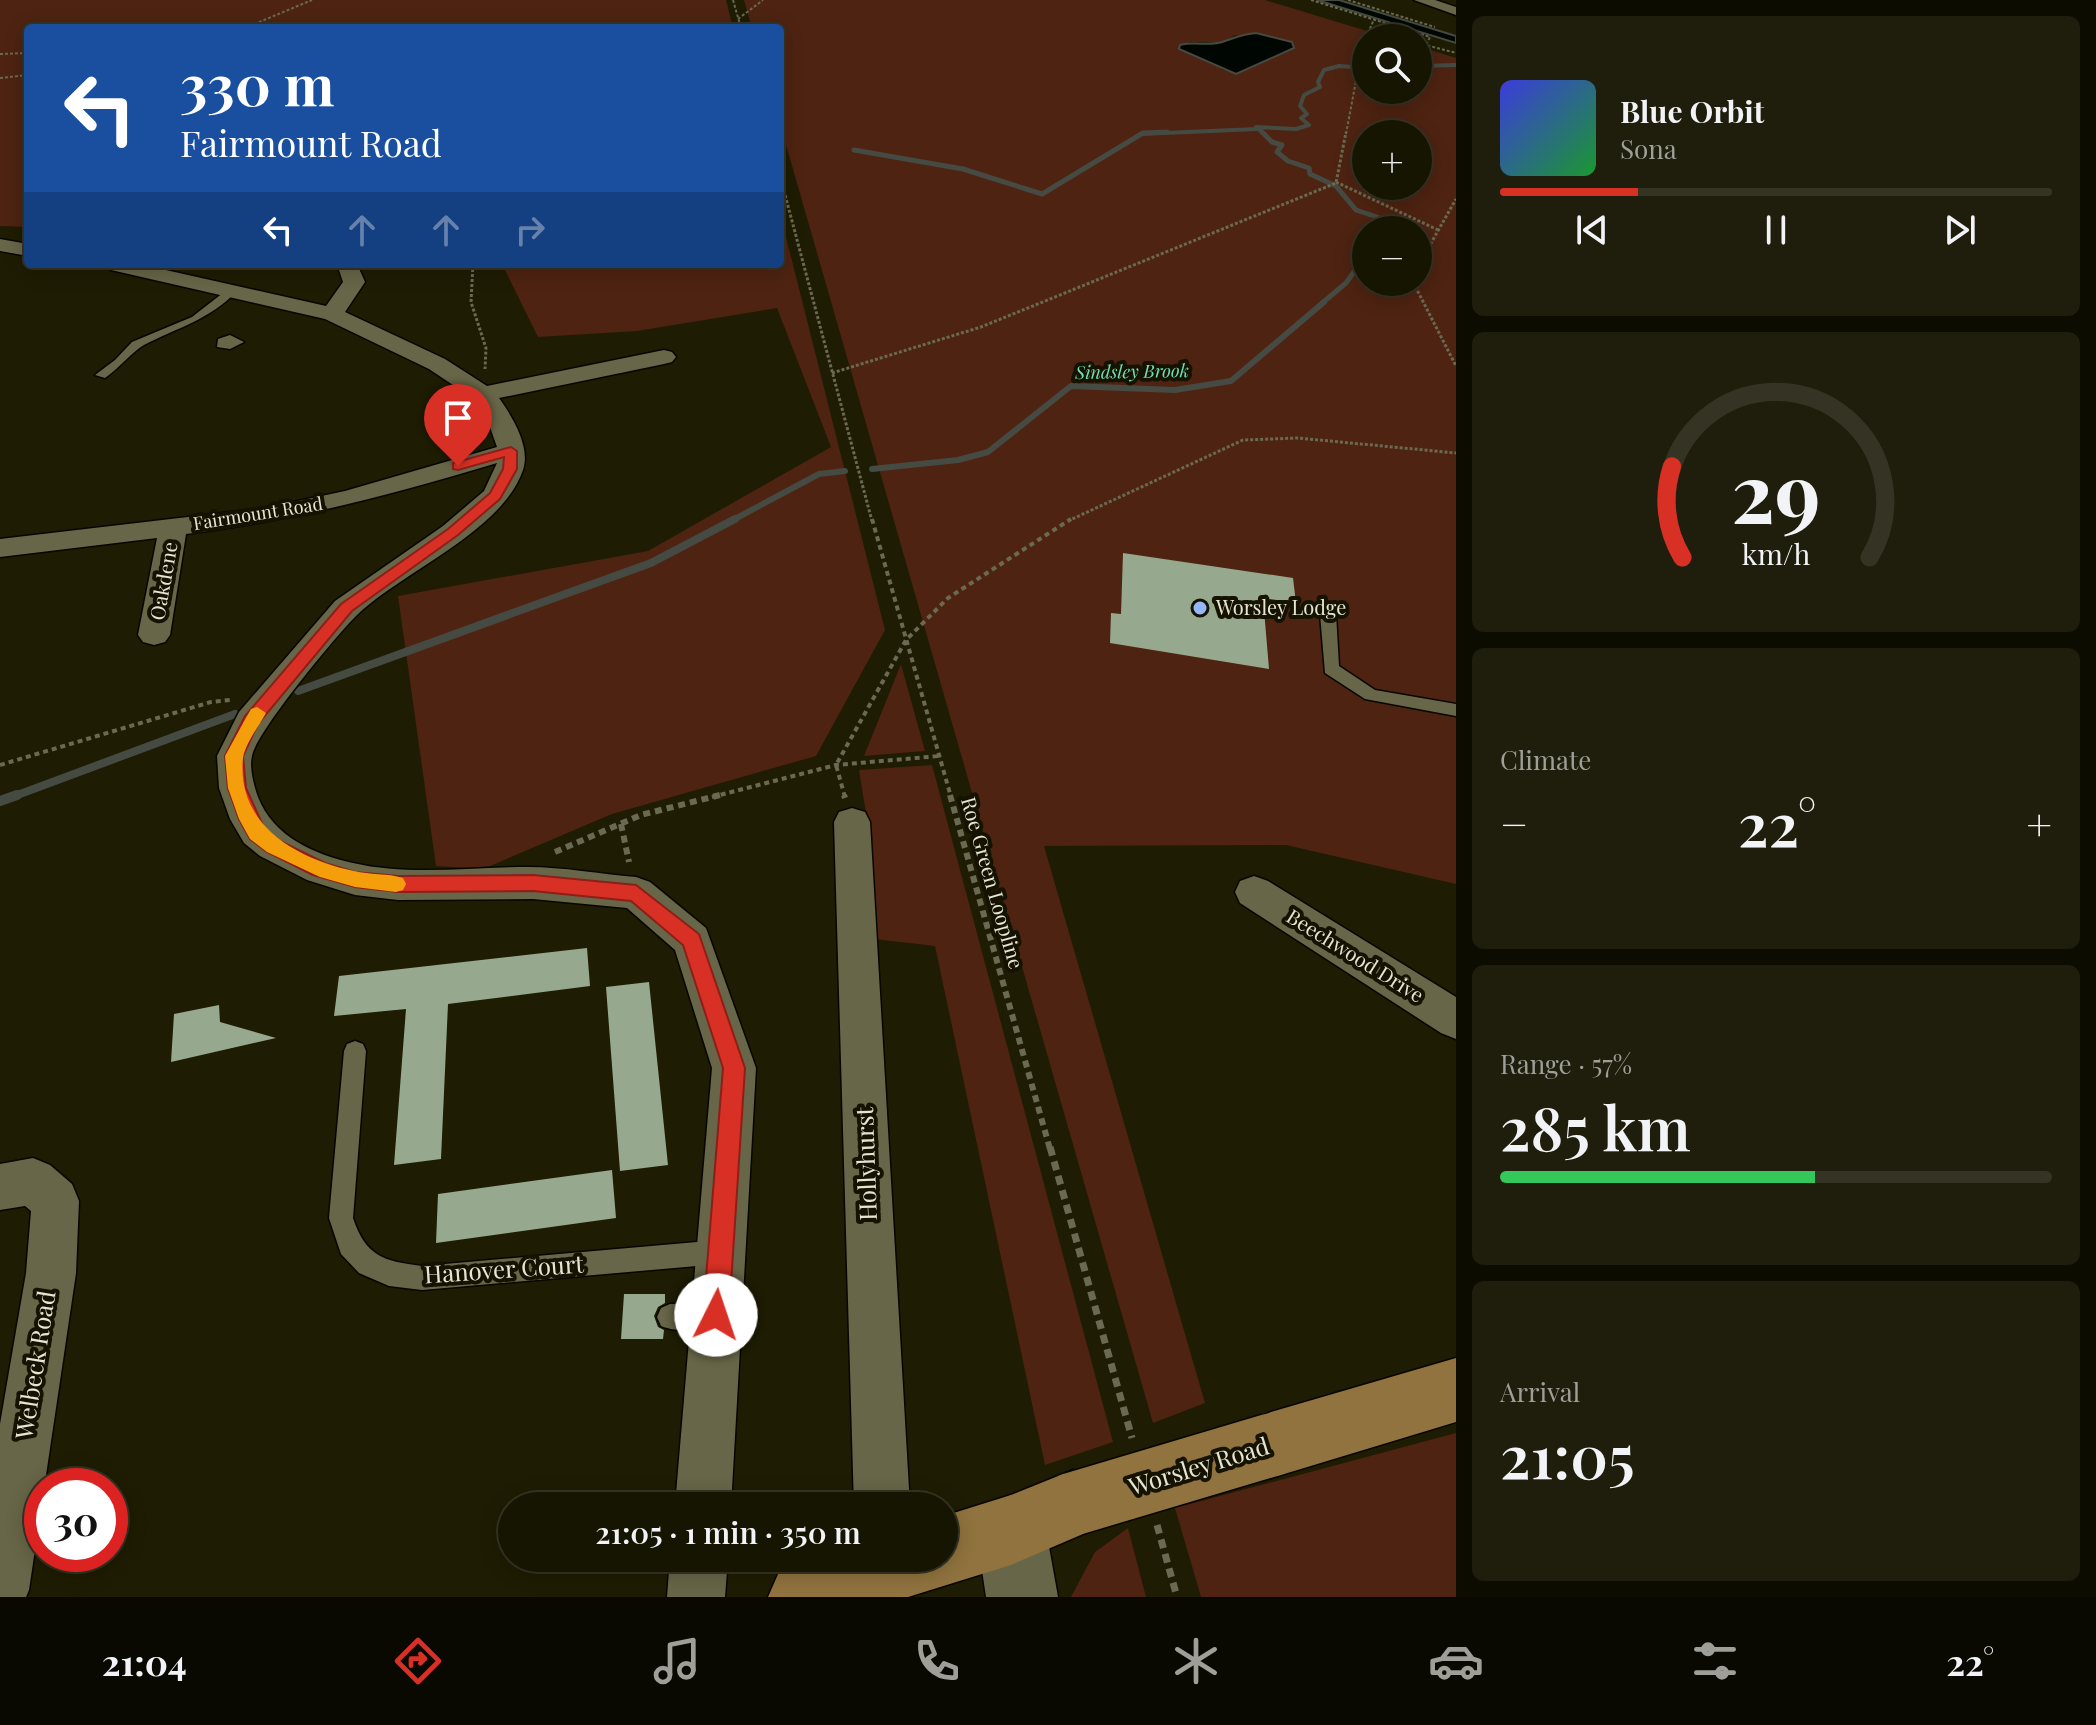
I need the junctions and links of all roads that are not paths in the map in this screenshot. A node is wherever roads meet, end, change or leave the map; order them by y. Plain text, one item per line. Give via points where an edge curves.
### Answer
1 (1421, 0) edge
2 (1456, 11) edge
3 (0, 245) edge
4 (24, 249) edge
5 (125, 268) edge
6 (349, 268) edge
7 (226, 296) junction
8 (332, 314) junction
9 (223, 330) dead end
10 (664, 357) dead end
11 (101, 375) dead end
12 (483, 394) junction
13 (511, 451) junction
14 (173, 527) junction
15 (0, 548) edge
16 (1328, 614) dead end
17 (154, 635) dead end
18 (1456, 710) edge
19 (852, 822) road end
20 (1254, 892) dead end
21 (1456, 1020) edge
22 (355, 1051) dead end
23 (0, 1187) edge
24 (720, 1252) junction
25 (1456, 1390) edge
26 (702, 1492) edge
27 (899, 1492) edge
28 (1011, 1530) junction
29 (958, 1539) edge
30 (698, 1572) edge
31 (855, 1572) edge
32 (0, 1590) edge
33 (696, 1597) edge
34 (804, 1597) edge
35 (1022, 1597) edge

1 - 2 street
3 - 4 street
5 - 7 street
6 - 8 street via 354,282
7 - 8 street
7 - 9 lane
7 - 11 lane via 196,319 136,344
8 - 12 street via 437,364
10 - 12 street
12 - 13 street via 499,416
13 - 14 street, Fairmount Road via 350,498 265,516
13 - 24 street via 510,469 495,496 346,608 251,721 234,756 237,788 257,833 320,869 398,884 533,883 636,893 692,940 734,1068
14 - 15 street, Fairmount Road
14 - 17 street, Oakdene
16 - 18 lane via 1331,669 1371,695
19 - 27 street, Hollyhurst
20 - 21 street, Beechwood Drive
22 - 24 lane, Hanover Court via 341,1218 350,1245 368,1264 389,1274 422,1278
23 - 32 street, Welbeck Road via 33,1181 55,1201 51,1273
24 - 26 street via 693,1316
25 - 28 main road, Worsley Road, bridge via 1073,1504
28 - 29 main road, Worsley Road
28 - 35 street
30 - 33 street
31 - 34 main road, Worsley Road

